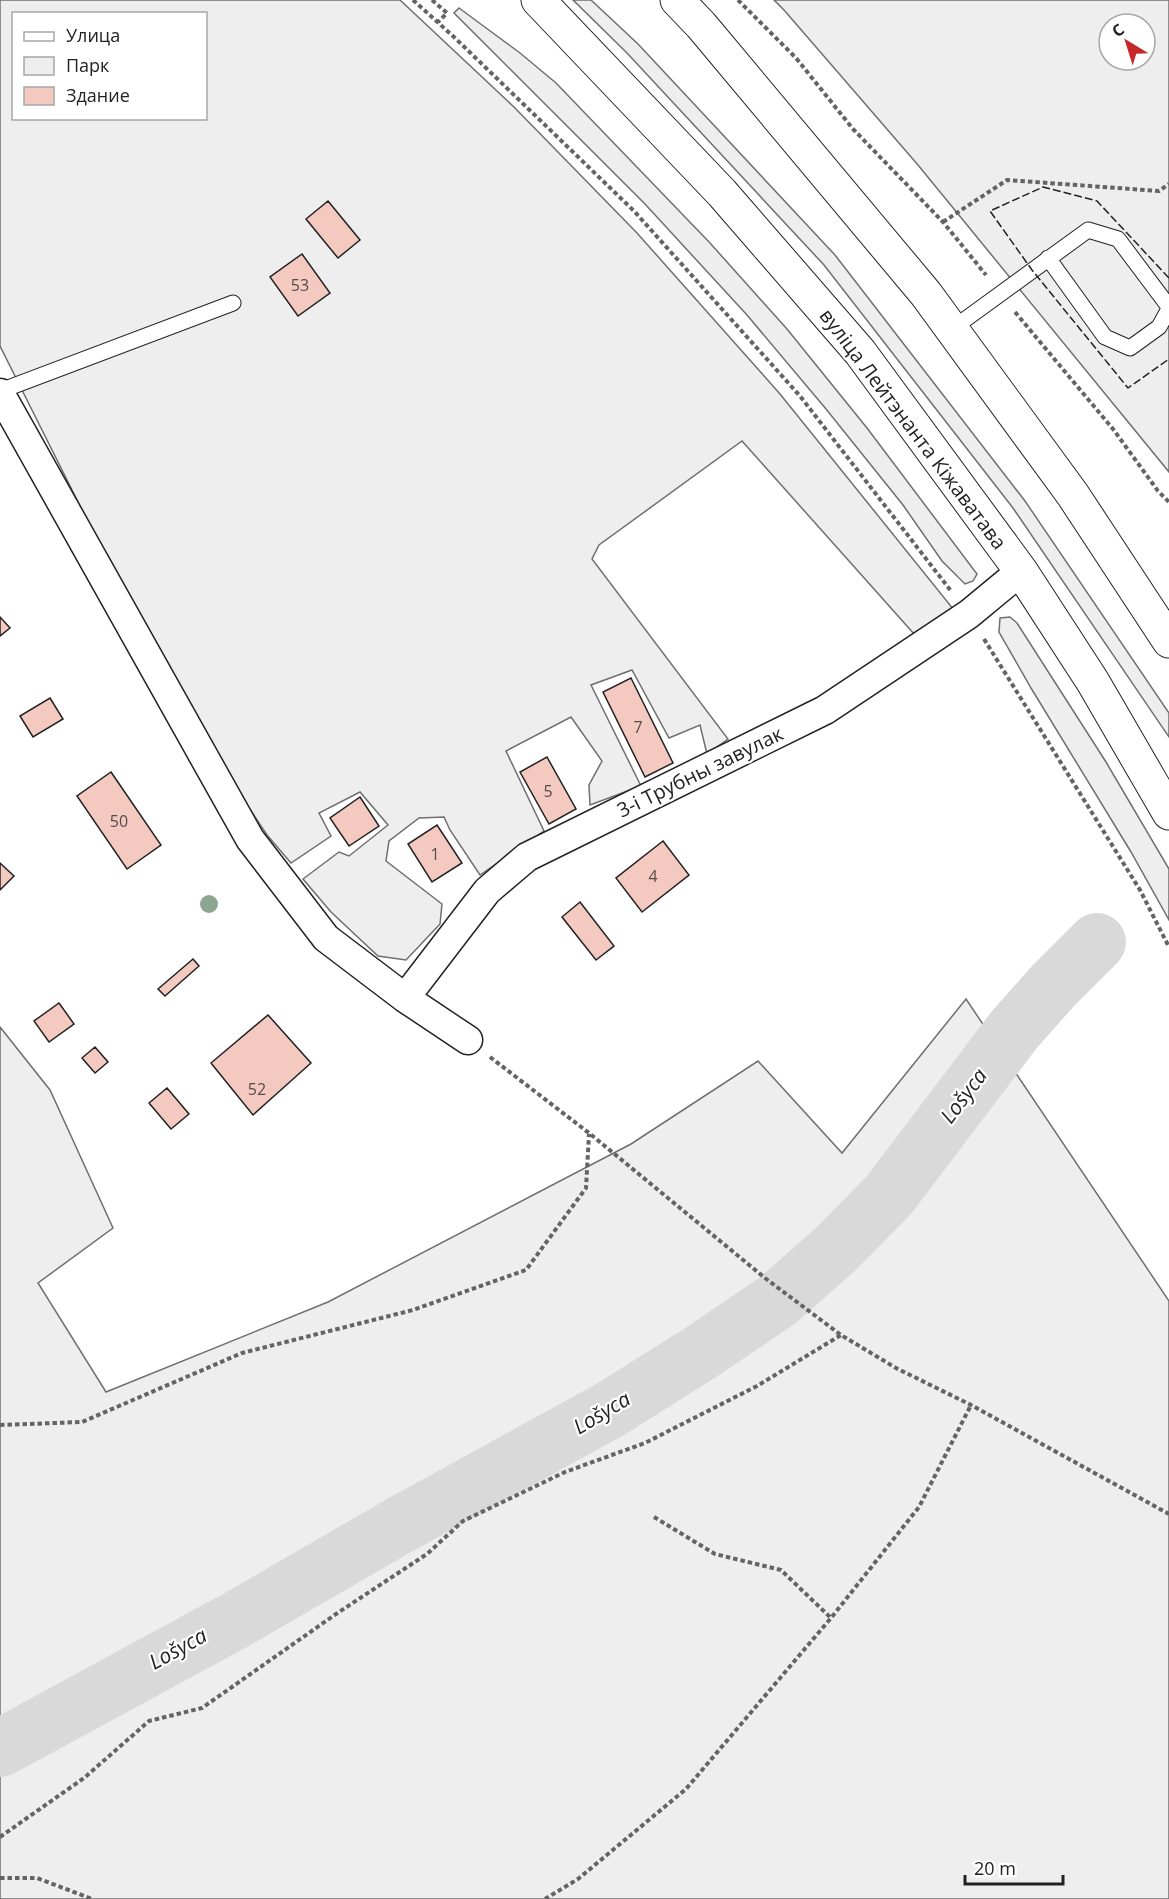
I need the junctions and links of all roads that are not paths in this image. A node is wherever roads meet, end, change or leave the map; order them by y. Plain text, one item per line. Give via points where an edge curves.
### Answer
1 (538, 0) edge
2 (677, 0) edge
3 (1048, 258) junction
4 (233, 303) dead end
5 (1169, 308) edge
6 (951, 329) junction
7 (0, 392) edge
8 (1022, 571) junction
9 (1169, 641) edge
10 (1169, 813) edge
11 (405, 998) junction
12 (468, 1040) road end

1 - 8 main road, вуліца Лейтэнанта Кіжаватава via 722,193 852,343
2 - 6 main road via 926,294
3 - 5 lane via 1088,230 1118,239
3 - 5 lane via 1106,337 1130,348 1159,327
3 - 6 lane
4 - 7 lane
6 - 9 main road via 1073,495
7 - 11 street via 250,839 326,938
8 - 10 main road, вуліца Лейтэнанта Кіжаватава via 1093,682
8 - 11 street, 3-і Трубны завулак via 969,615 825,710 527,857 487,891
11 - 12 street

